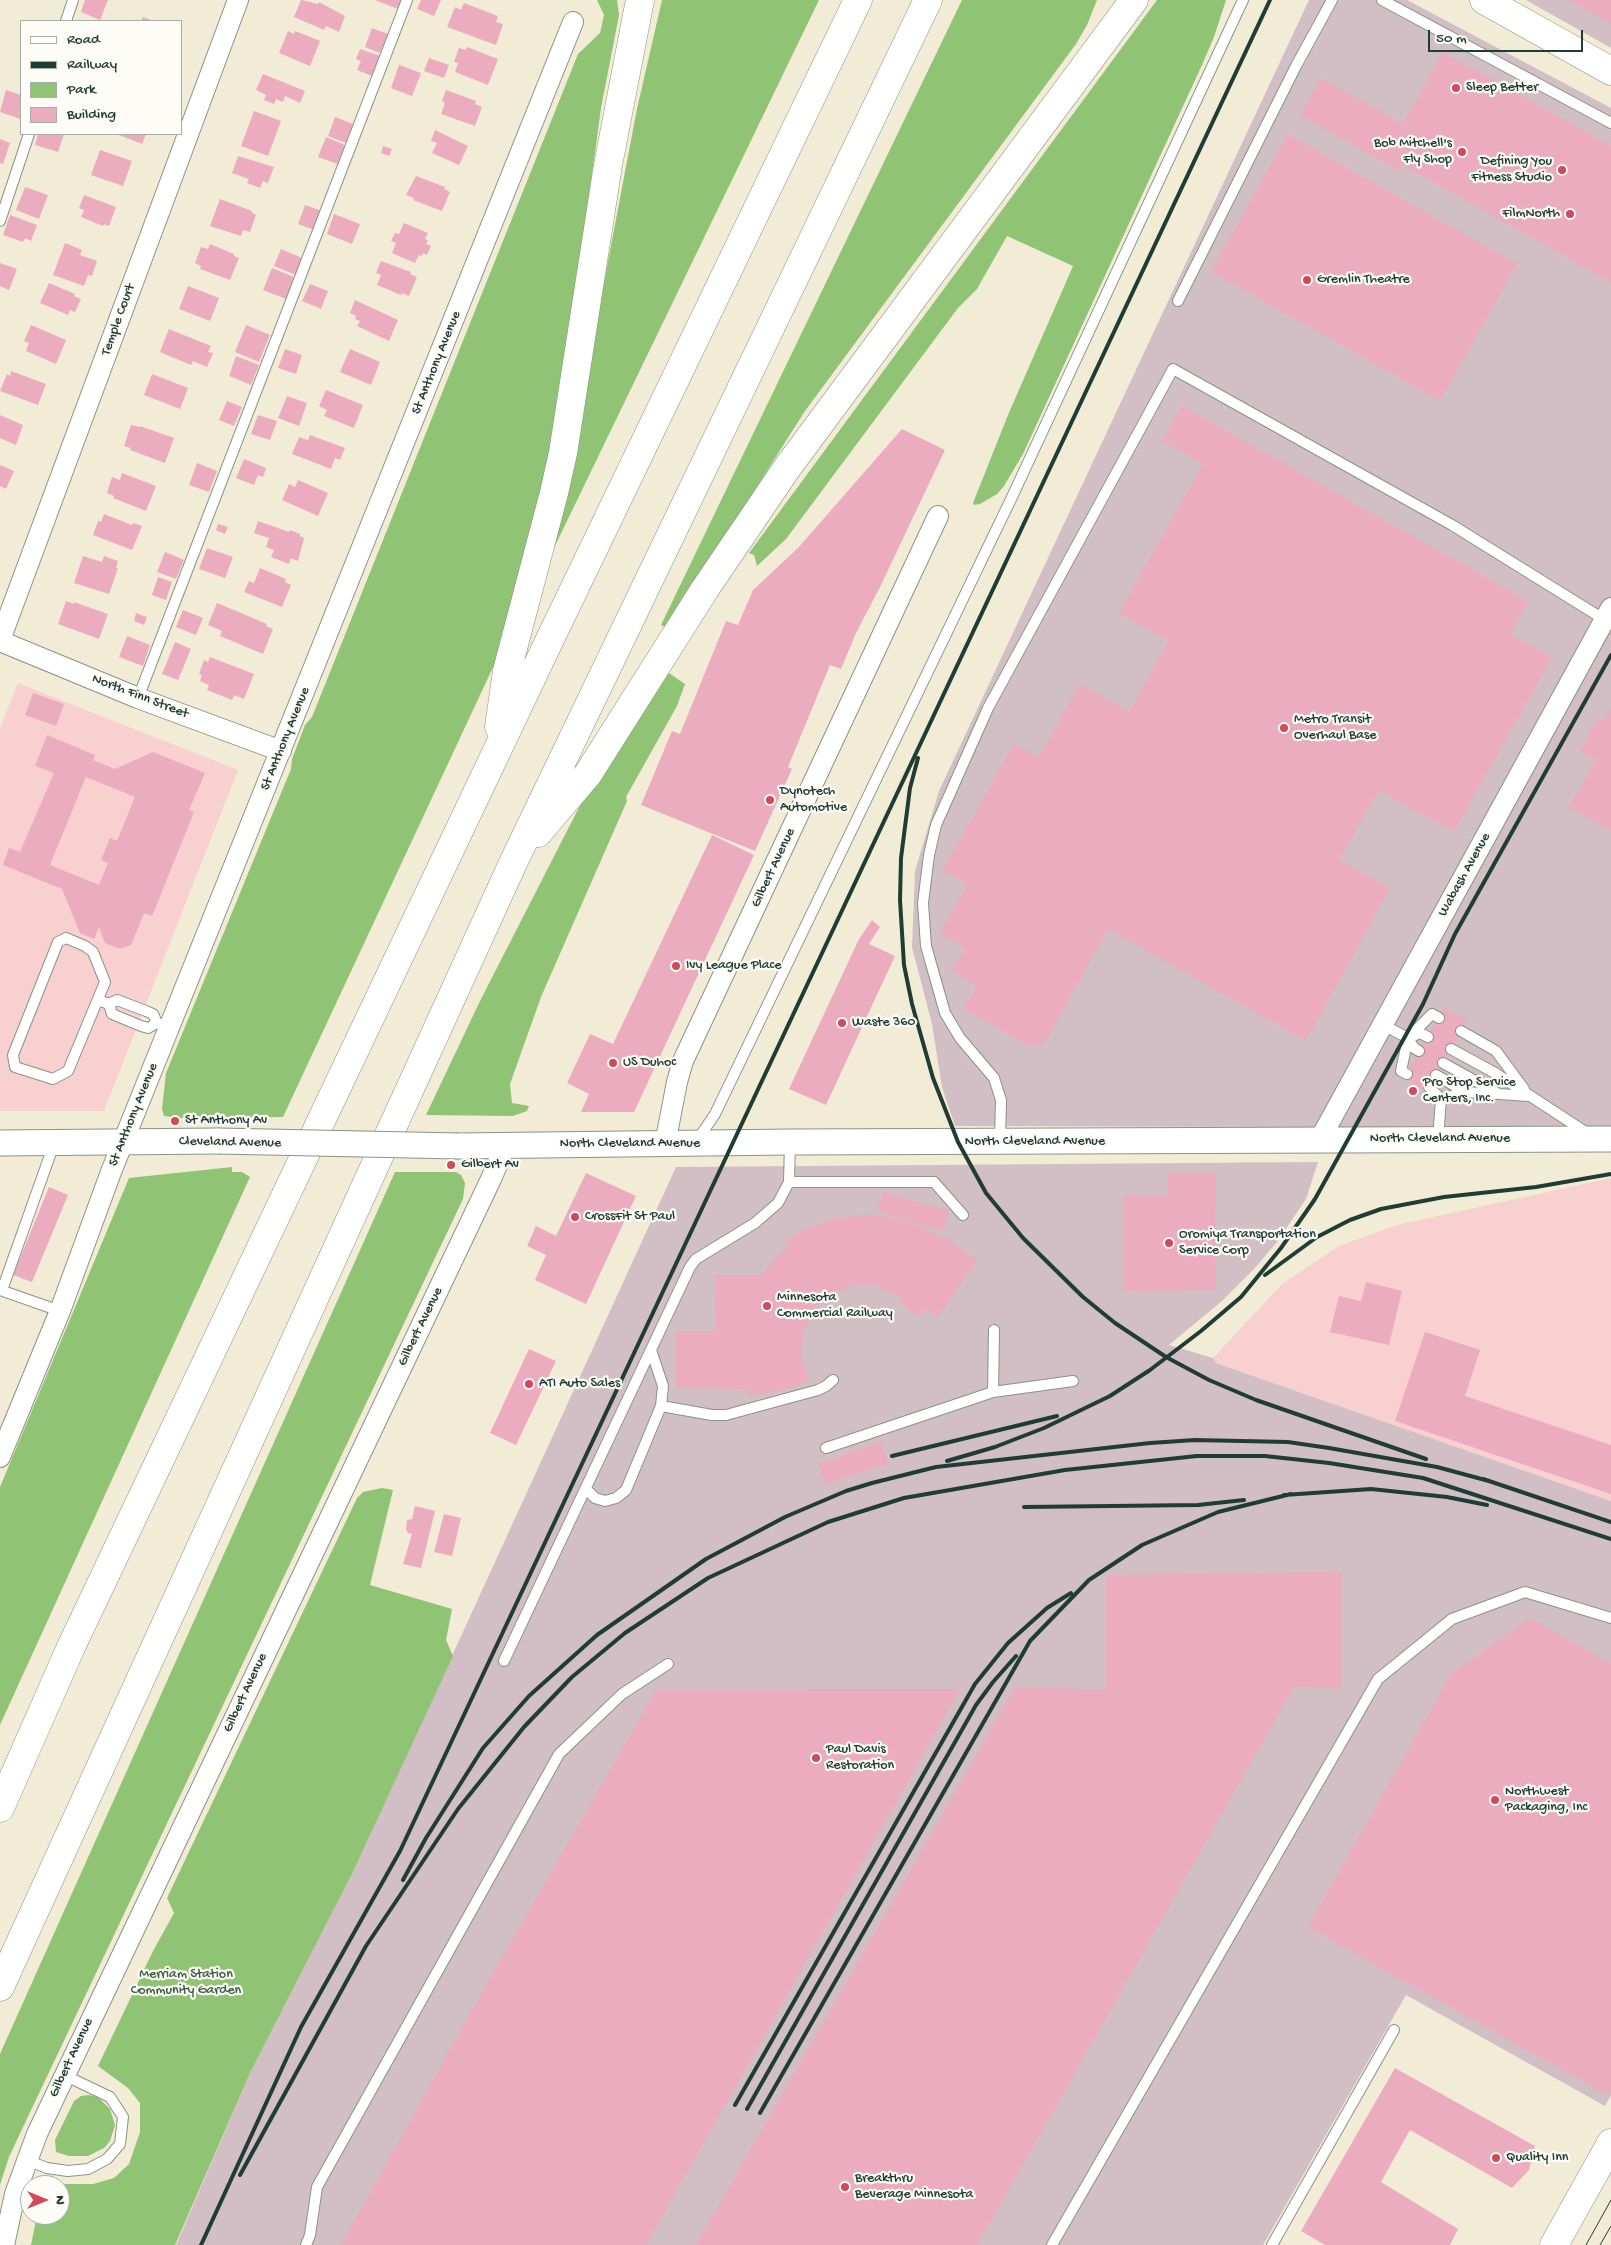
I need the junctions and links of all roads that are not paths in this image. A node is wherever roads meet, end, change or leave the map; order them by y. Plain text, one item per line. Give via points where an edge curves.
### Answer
1 (73, 0) edge
2 (238, 0) edge
3 (407, 0) edge
4 (858, 0) edge
5 (928, 0) edge
6 (1112, 0) edge
7 (1134, 0) edge
8 (1243, 0) edge
9 (1332, 0) edge
10 (1382, 0) edge
11 (1484, 0) edge
12 (635, 7) edge
13 (66, 20) edge
14 (574, 22) dead end
15 (1108, 32) junction
16 (1611, 71) edge
17 (1611, 123) edge
18 (29, 135) edge
19 (0, 221) edge
20 (1178, 301) dead end
21 (938, 516) dead end
22 (1608, 614) edge
23 (0, 641) edge
24 (138, 698) junction
25 (281, 751) junction
26 (495, 756) junction
27 (513, 863) junction
28 (98, 1000) junction
29 (109, 1004) junction
30 (1438, 1018) dead end
31 (164, 1025) junction
32 (1383, 1025) junction
33 (1461, 1031) dead end
34 (1428, 1036) dead end
35 (1408, 1038) junction
36 (1450, 1049) dead end
37 (1419, 1051) dead end
38 (1413, 1062) dead end
39 (1443, 1063) dead end
40 (1407, 1074) dead end
41 (1436, 1075) dead end
42 (1429, 1087) dead end
43 (1465, 1092) junction
44 (1499, 1094) junction
45 (1529, 1096) junction
46 (1441, 1099) junction
47 (1438, 1140) junction
48 (1604, 1140) edge
49 (1319, 1141) junction
50 (790, 1142) junction
51 (1000, 1142) junction
52 (54, 1143) junction
53 (123, 1143) junction
54 (0, 1144) edge
55 (665, 1144) junction
56 (696, 1144) junction
57 (460, 1146) joint
58 (505, 1146) junction
59 (789, 1182) junction
60 (963, 1215) dead end
61 (1, 1290) edge
62 (60, 1311) junction
63 (994, 1330) dead end
64 (651, 1350) junction
65 (833, 1380) dead end
66 (1073, 1381) dead end
67 (993, 1392) junction
68 (662, 1406) junction
69 (826, 1448) dead end
70 (0, 1457) edge
71 (586, 1488) junction
72 (1611, 1618) edge
73 (504, 1661) dead end
74 (668, 1664) dead end
75 (0, 1808) edge
76 (0, 1987) edge
77 (1394, 2030) dead end
78 (64, 2075) junction
79 (1611, 2143) edge
80 (26, 2160) junction
81 (4, 2245) edge
82 (306, 2245) edge
83 (1052, 2245) edge
84 (1272, 2245) edge
85 (1554, 2245) edge

1 - 13 lane
2 - 23 street, Temple Court
3 - 24 lane
4 - 26 main road
5 - 27 main road
6 - 15 main road
7 - 15 main road
8 - 56 lane via 1012,498 715,1114
9 - 20 lane
10 - 17 lane
11 - 16 main road
12 - 26 main road via 562,453 507,671
14 - 25 street, St Anthony Avenue
15 - 27 main road via 787,468 705,589 588,774
18 - 19 lane
21 - 55 street, Gilbert Avenue via 683,1061
22 - 32 street, Wabash Avenue
22 - 51 lane via 1173,369 988,708 936,825 929,855 922,903 926,946 945,1013 960,1038 994,1078 1000,1100
23 - 24 street, North Finn Street
24 - 25 street, North Finn Street
25 - 31 street, St Anthony Avenue
26 - 75 main road via 71,1647
27 - 76 main road
28 - 28 lane via 105,982 93,952 66,938 58,942 13,1055 14,1067 53,1079 68,1071
28 - 29 lane
29 - 31 lane via 117,1000 146,1011
29 - 31 lane via 112,1014 141,1026
30 - 35 lane via 1432,1014
31 - 53 street, St Anthony Avenue
32 - 35 lane
32 - 49 street, Wabash Avenue
33 - 45 lane via 1496,1051
34 - 35 lane via 1420,1033
35 - 37 lane
35 - 38 lane via 1408,1060
35 - 40 lane via 1401,1071
36 - 45 lane
39 - 44 lane
41 - 43 lane
42 - 46 lane
43 - 44 lane
43 - 46 lane
44 - 45 lane
45 - 48 lane
46 - 47 lane
47 - 48 street, North Cleveland Avenue
47 - 49 street, North Cleveland Avenue
49 - 51 street, North Cleveland Avenue
50 - 51 street, North Cleveland Avenue
50 - 56 street, North Cleveland Avenue
50 - 59 lane
52 - 53 street, Cleveland Avenue
52 - 54 street, Cleveland Avenue
52 - 61 lane
53 - 57 street, Cleveland Avenue, bridge via 218,1141
53 - 62 street, St Anthony Avenue
55 - 56 street, North Cleveland Avenue
55 - 58 street, North Cleveland Avenue
57 - 58 street, North Cleveland Avenue
58 - 78 street, Gilbert Avenue
59 - 60 lane via 934,1182
59 - 64 lane via 778,1203 767,1214 696,1259
61 - 62 lane
62 - 70 street, St Anthony Avenue
63 - 67 lane
64 - 68 lane via 663,1386
64 - 71 lane
65 - 68 lane via 818,1390 726,1415
66 - 67 lane
67 - 69 lane
68 - 71 lane via 626,1490 605,1501 595,1498
71 - 73 lane
72 - 83 lane via 1526,1592 1452,1619 1378,1679
74 - 82 lane via 622,1694 559,1754 317,2187
77 - 84 lane
78 - 80 street, Gilbert Avenue
78 - 80 lane via 110,2097 123,2117 120,2144 107,2159 88,2169 46,2168
79 - 85 main road
80 - 81 street, Gilbert Avenue

